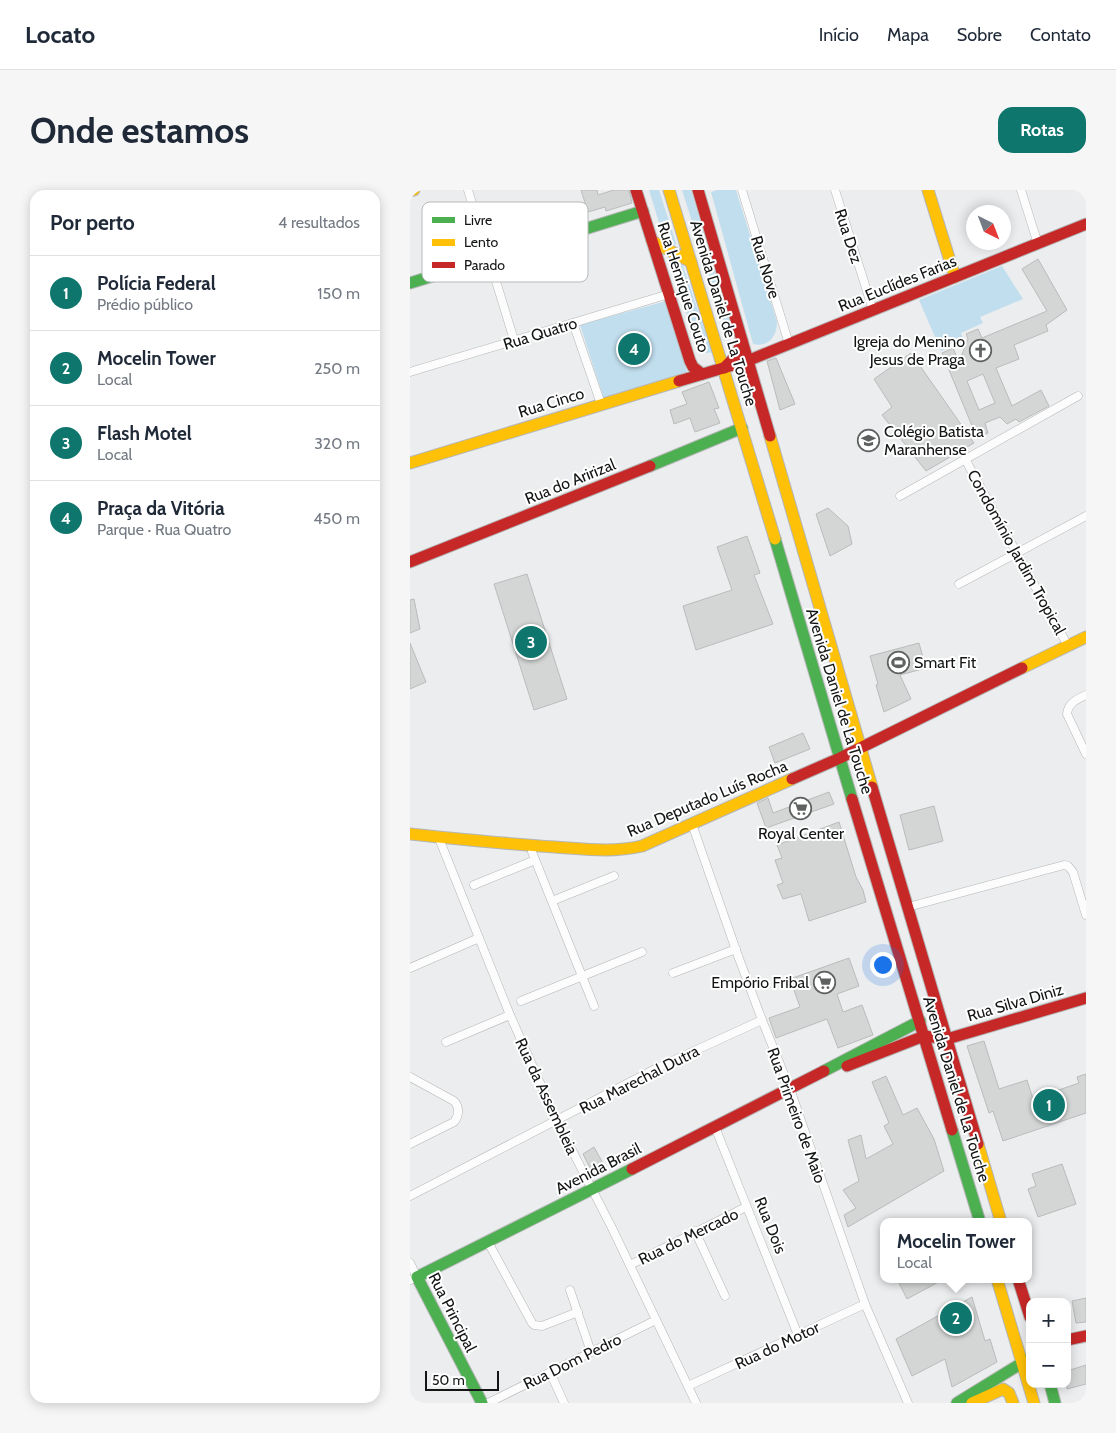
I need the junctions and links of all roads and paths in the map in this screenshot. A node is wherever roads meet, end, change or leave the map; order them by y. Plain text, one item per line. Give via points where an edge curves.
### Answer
1 (414, 190) edge
2 (468, 190) edge
3 (636, 190) edge
4 (669, 190) edge
5 (698, 190) edge
6 (742, 190) edge
7 (835, 190) edge
8 (928, 190) edge
9 (1021, 190) edge
10 (410, 191) edge
11 (472, 202) edge
12 (643, 211) junction
13 (1086, 224) edge
14 (588, 228) edge
15 (652, 241) junction
16 (1038, 244) junction
17 (691, 262) junction
18 (955, 278) junction
19 (422, 279) edge
20 (496, 282) edge
21 (410, 283) edge
22 (669, 294) junction
23 (873, 310) junction
24 (573, 323) junction
25 (514, 340) junction
26 (742, 341) junction
27 (789, 344) junction
28 (747, 361) junction
29 (724, 368) junction
30 (410, 372) edge
31 (702, 374) junction
32 (1078, 396) dead end
33 (600, 404) junction
34 (742, 428) junction
35 (965, 459) junction
36 (410, 463) edge
37 (900, 496) dead end
38 (1086, 516) edge
39 (1018, 553) junction
40 (410, 562) edge
41 (959, 584) dead end
42 (1086, 637) edge
43 (1068, 646) junction
44 (1086, 695) edge
45 (860, 748) junction
46 (1086, 754) edge
47 (840, 758) junction
48 (692, 824) junction
49 (410, 834) edge
50 (438, 836) junction
51 (533, 846) junction
52 (535, 860) junction
53 (614, 876) dead end
54 (474, 886) dead end
55 (552, 901) junction
56 (908, 907) junction
57 (1086, 915) edge
58 (479, 938) junction
59 (736, 949) junction
60 (642, 952) dead end
61 (410, 968) edge
62 (673, 973) dead end
63 (582, 976) junction
64 (1086, 998) edge
65 (521, 1001) dead end
66 (594, 1006) dead end
67 (510, 1015) junction
68 (940, 1017) junction
69 (762, 1020) junction
70 (920, 1021) junction
71 (924, 1036) junction
72 (947, 1039) junction
73 (446, 1042) dead end
74 (410, 1077) edge
75 (801, 1084) junction
76 (790, 1089) junction
77 (557, 1120) junction
78 (715, 1127) junction
79 (410, 1144) edge
80 (592, 1189) junction
81 (410, 1196) edge
82 (746, 1207) junction
83 (979, 1218) edge
84 (1000, 1218) edge
85 (696, 1231) junction
86 (488, 1242) junction
87 (410, 1263) edge
88 (630, 1265) junction
89 (414, 1279) edge
90 (998, 1283) edge
91 (1019, 1283) edge
92 (570, 1290) dead end
93 (725, 1296) dead end
94 (865, 1304) junction
95 (1026, 1305) edge
96 (578, 1312) junction
97 (656, 1320) junction
98 (798, 1335) junction
99 (1086, 1336) edge
100 (1071, 1339) edge
101 (591, 1352) junction
102 (1026, 1360) edge
103 (550, 1372) junction
104 (688, 1386) junction
105 (1031, 1388) edge
106 (1051, 1388) edge
107 (482, 1403) edge
108 (488, 1403) edge
109 (564, 1403) edge
110 (696, 1403) edge
111 (908, 1403) edge
112 (958, 1403) edge
113 (972, 1403) edge
114 (1013, 1403) edge
115 (1034, 1403) edge
116 (1055, 1403) edge

1 - 10 main road
2 - 11 street
3 - 12 main road, Rua Henrique Couto
4 - 17 main road, Avenida Daniel de La Touche
5 - 26 main road, Avenida Daniel de La Touche
6 - 27 street, Rua Nove
7 - 23 street, Rua Dez
8 - 18 main road
9 - 16 street
12 - 14 main road
12 - 15 main road, Rua Henrique Couto
13 - 16 main road, Rua Euclídes Farias
15 - 17 main road
15 - 22 main road, Rua Henrique Couto
16 - 18 main road, Rua Euclídes Farias
17 - 29 main road, Avenida Daniel de La Touche
18 - 23 main road, Rua Euclídes Farias
19 - 21 main road
20 - 25 street
22 - 24 street, Rua Quatro
22 - 31 main road, Rua Henrique Couto via 690,362
23 - 27 main road, Rua Euclídes Farias
24 - 25 street, Rua Quatro
24 - 33 street
25 - 30 street, Rua Quatro
26 - 28 main road, Avenida Daniel de La Touche
26 - 29 main road via 735,359
27 - 28 main road, Rua Euclídes Farias
28 - 29 main road, Rua Henrique Couto
28 - 45 main road, Avenida Daniel de La Touche
29 - 31 main road, Rua Henrique Couto
29 - 34 main road, Avenida Daniel de La Touche
31 - 33 main road, Rua Cinco
32 - 35 street
33 - 36 main road, Rua Cinco
34 - 40 main road, Rua do Aririzal
34 - 47 main road, Avenida Daniel de La Touche
35 - 37 street
35 - 39 street, Condomínio Jardim Tropical
38 - 39 street
39 - 41 street
39 - 43 street, Condomínio Jardim Tropical
42 - 43 main road, Rua Deputado Luís Rocha
43 - 45 main road, Rua Deputado Luís Rocha
44 - 46 street via 1072,702 1066,714
45 - 47 main road, Rua Deputado Luís Rocha
45 - 56 main road, Avenida Daniel de La Touche
47 - 48 main road, Rua Deputado Luís Rocha
47 - 70 main road, Avenida Daniel de La Touche
48 - 51 main road, Rua Deputado Luís Rocha via 625,850
48 - 59 street, Rua Primeiro de Maio
49 - 50 main road, Rua Deputado Luís Rocha
50 - 51 main road, Rua Deputado Luís Rocha
50 - 58 street, Rua da Assembleia
51 - 52 street
52 - 54 street
52 - 55 street
53 - 55 street
55 - 63 street
56 - 57 street via 1064,865 1073,872
56 - 68 main road, Avenida Daniel de La Touche
58 - 61 street
58 - 67 street, Rua da Assembleia
59 - 62 street
59 - 69 street, Rua Primeiro de Maio
60 - 63 street
63 - 65 street
63 - 66 street
64 - 72 main road, Rua Silva Diniz
67 - 73 street
67 - 77 street, Rua da Assembleia
68 - 71 main road
68 - 72 main road, Avenida Daniel de La Touche
69 - 76 street, Rua Primeiro de Maio
69 - 77 street, Rua Marechal Dutra via 657,1068
70 - 71 main road, Avenida Daniel de La Touche
70 - 75 main road, Avenida Brasil
71 - 72 main road, Rua Silva Diniz
71 - 75 main road, Avenida Brasil
71 - 83 main road, Avenida Daniel de La Touche
72 - 84 main road, Avenida Daniel de La Touche
74 - 79 street via 458,1104 458,1118 454,1122
75 - 76 main road, Avenida Brasil
76 - 78 main road, Avenida Brasil
76 - 94 street, Rua Primeiro de Maio
77 - 80 street, Rua da Assembleia
77 - 81 street, Rua Marechal Dutra
78 - 80 main road, Avenida Brasil
78 - 82 street, Rua Dois
80 - 86 main road, Avenida Brasil
80 - 88 street, Rua da Assembleia
82 - 85 street, Rua do Mercado
82 - 98 street, Rua Dois
85 - 88 street, Rua do Mercado
85 - 93 street
86 - 89 main road, Avenida Brasil
86 - 96 street via 534,1326
87 - 89 street, Rua Principal
88 - 97 street, Rua da Assembleia
89 - 107 main road, Rua Principal
90 - 102 main road
91 - 95 main road
92 - 96 street
94 - 98 street, Rua do Motor
94 - 111 street, Rua Primeiro de Maio
96 - 101 street
97 - 101 street, Rua Dom Pedro
97 - 104 street, Rua da Assembleia
98 - 104 street, Rua do Motor
99 - 100 main road
101 - 103 street, Rua Dom Pedro
102 - 112 main road
103 - 108 street, Rua Dom Pedro
103 - 109 street
104 - 110 street, Rua da Assembleia
105 - 115 main road
106 - 116 main road
113 - 114 main road via 1002,1390 1010,1393

